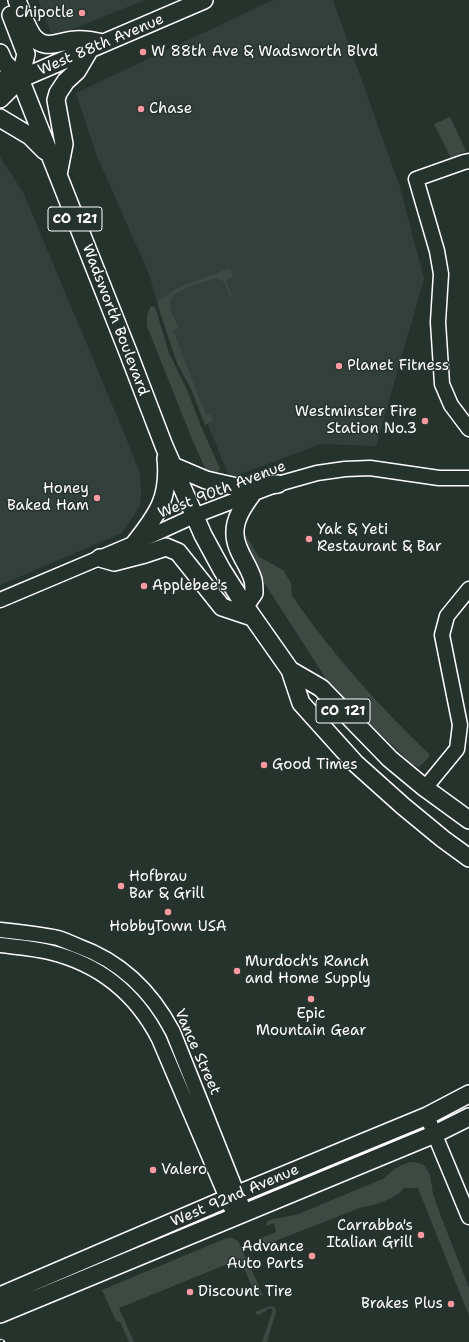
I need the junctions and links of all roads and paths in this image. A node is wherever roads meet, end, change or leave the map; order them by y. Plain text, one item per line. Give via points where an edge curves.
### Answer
1 (5, 0) edge
2 (17, 0) edge
3 (204, 0) edge
4 (187, 4) edge
5 (97, 46) junction
6 (0, 53) edge
7 (20, 79) junction
8 (0, 80) edge
9 (0, 99) edge
10 (0, 118) edge
11 (51, 157) junction
12 (469, 161) edge
13 (58, 176) junction
14 (469, 429) edge
15 (164, 446) junction
16 (173, 466) junction
17 (469, 478) edge
18 (278, 484) junction
19 (252, 494) junction
20 (194, 516) junction
21 (135, 543) junction
22 (100, 558) junction
23 (469, 589) edge
24 (0, 600) edge
25 (248, 611) junction
26 (290, 670) junction
27 (425, 788) junction
28 (469, 820) edge
29 (469, 858) edge
30 (0, 930) edge
31 (0, 945) edge
32 (469, 1094) edge
33 (427, 1116) junction
34 (469, 1117) edge
35 (435, 1134) junction
36 (232, 1196) junction
37 (240, 1215) junction
38 (469, 1217) edge
39 (0, 1296) edge
40 (0, 1314) edge

1 - 7 main road via 26,54
2 - 5 main road via 28,28 39,42 56,45 82,40
3 - 4 main road, West 88th Avenue
4 - 5 main road, West 88th Avenue
5 - 7 main road, West 88th Avenue
5 - 13 main road via 58,93 56,100 64,144
6 - 7 main road, Wadsworth Boulevard / CO 121 via 4,62
7 - 8 main road, West 88th Avenue
7 - 9 main road, West 88th Avenue
7 - 11 main road, Wadsworth Boulevard / CO 121
10 - 11 main road via 30,136
11 - 13 main road, Wadsworth Boulevard / CO 121
12 - 14 street via 416,179 438,251 441,274 438,322 442,384 451,405
13 - 15 main road, Wadsworth Boulevard / CO 121
15 - 16 main road, Wadsworth Boulevard / CO 121
15 - 21 main road via 168,475 162,502 153,521
16 - 18 main road via 206,480 242,488
16 - 20 main road, Wadsworth Boulevard / CO 121
17 - 18 street, West 90th Avenue via 439,478 370,468 317,473
18 - 19 street, West 90th Avenue
19 - 20 street, West 90th Avenue
19 - 25 main road via 242,508 234,534 252,580 254,593
20 - 21 street, West 90th Avenue
20 - 25 main road, CO 121 via 222,570
21 - 22 street, West 90th Avenue
22 - 24 street, West 90th Avenue
22 - 25 main road via 114,562 166,547 178,552 222,607
23 - 27 street via 447,616 442,636 460,724 457,749
25 - 26 main road, CO 121
26 - 27 main road, CO 121 via 321,688 390,759
26 - 29 main road, CO 121 via 301,703 355,763 443,840
27 - 28 main road, CO 121
30 - 36 street, Vance Street via 59,938 92,951 128,974 144,991 173,1032
31 - 36 street, Vance Street via 50,952 73,960 105,976 132,999 151,1023
32 - 33 main road, West 92nd Avenue
33 - 35 street
33 - 36 main road, West 92nd Avenue
34 - 35 main road, West 92nd Avenue
35 - 37 main road, West 92nd Avenue
35 - 38 street
36 - 37 street, Vance Street
36 - 39 main road, West 92nd Avenue
37 - 40 main road, West 92nd Avenue

